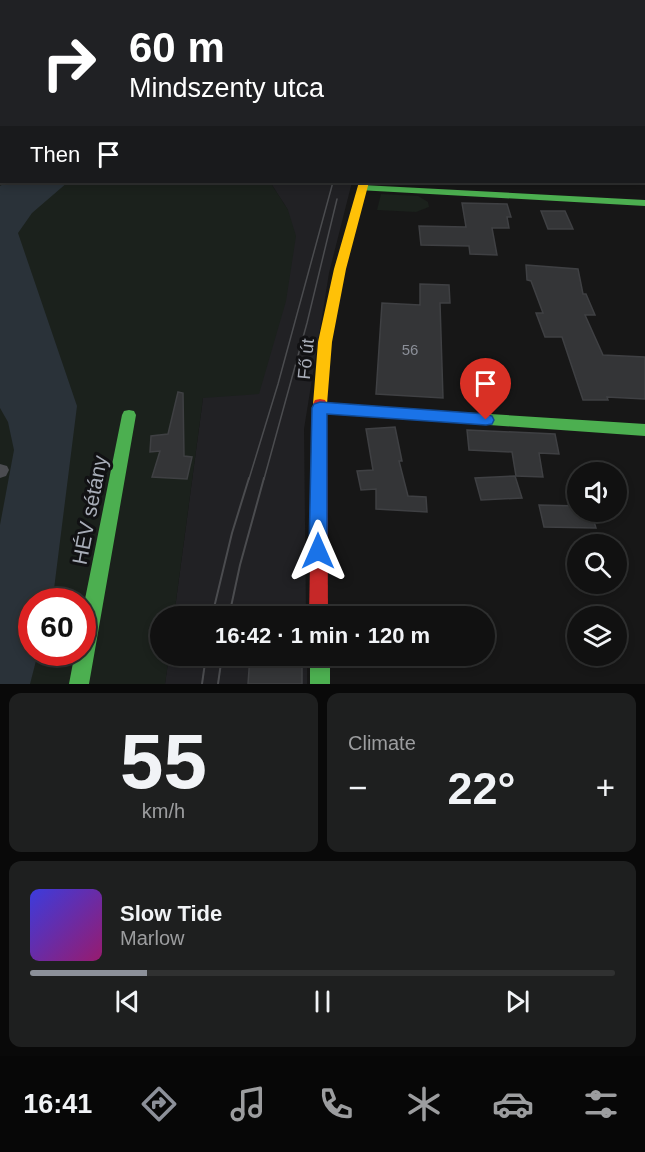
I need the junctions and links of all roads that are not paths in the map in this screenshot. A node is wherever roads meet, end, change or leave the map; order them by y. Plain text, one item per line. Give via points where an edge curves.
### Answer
1 (363, 185) edge
2 (645, 203) edge
3 (320, 408) junction
4 (129, 415) dead end
5 (645, 430) edge
6 (318, 606) edge
7 (320, 666) edge
8 (79, 684) edge
9 (320, 684) edge

1 - 2 street
1 - 3 street, Fő út via 325,342
3 - 5 street
3 - 6 street, Fő út
4 - 8 street, HÉV sétány
7 - 9 street

